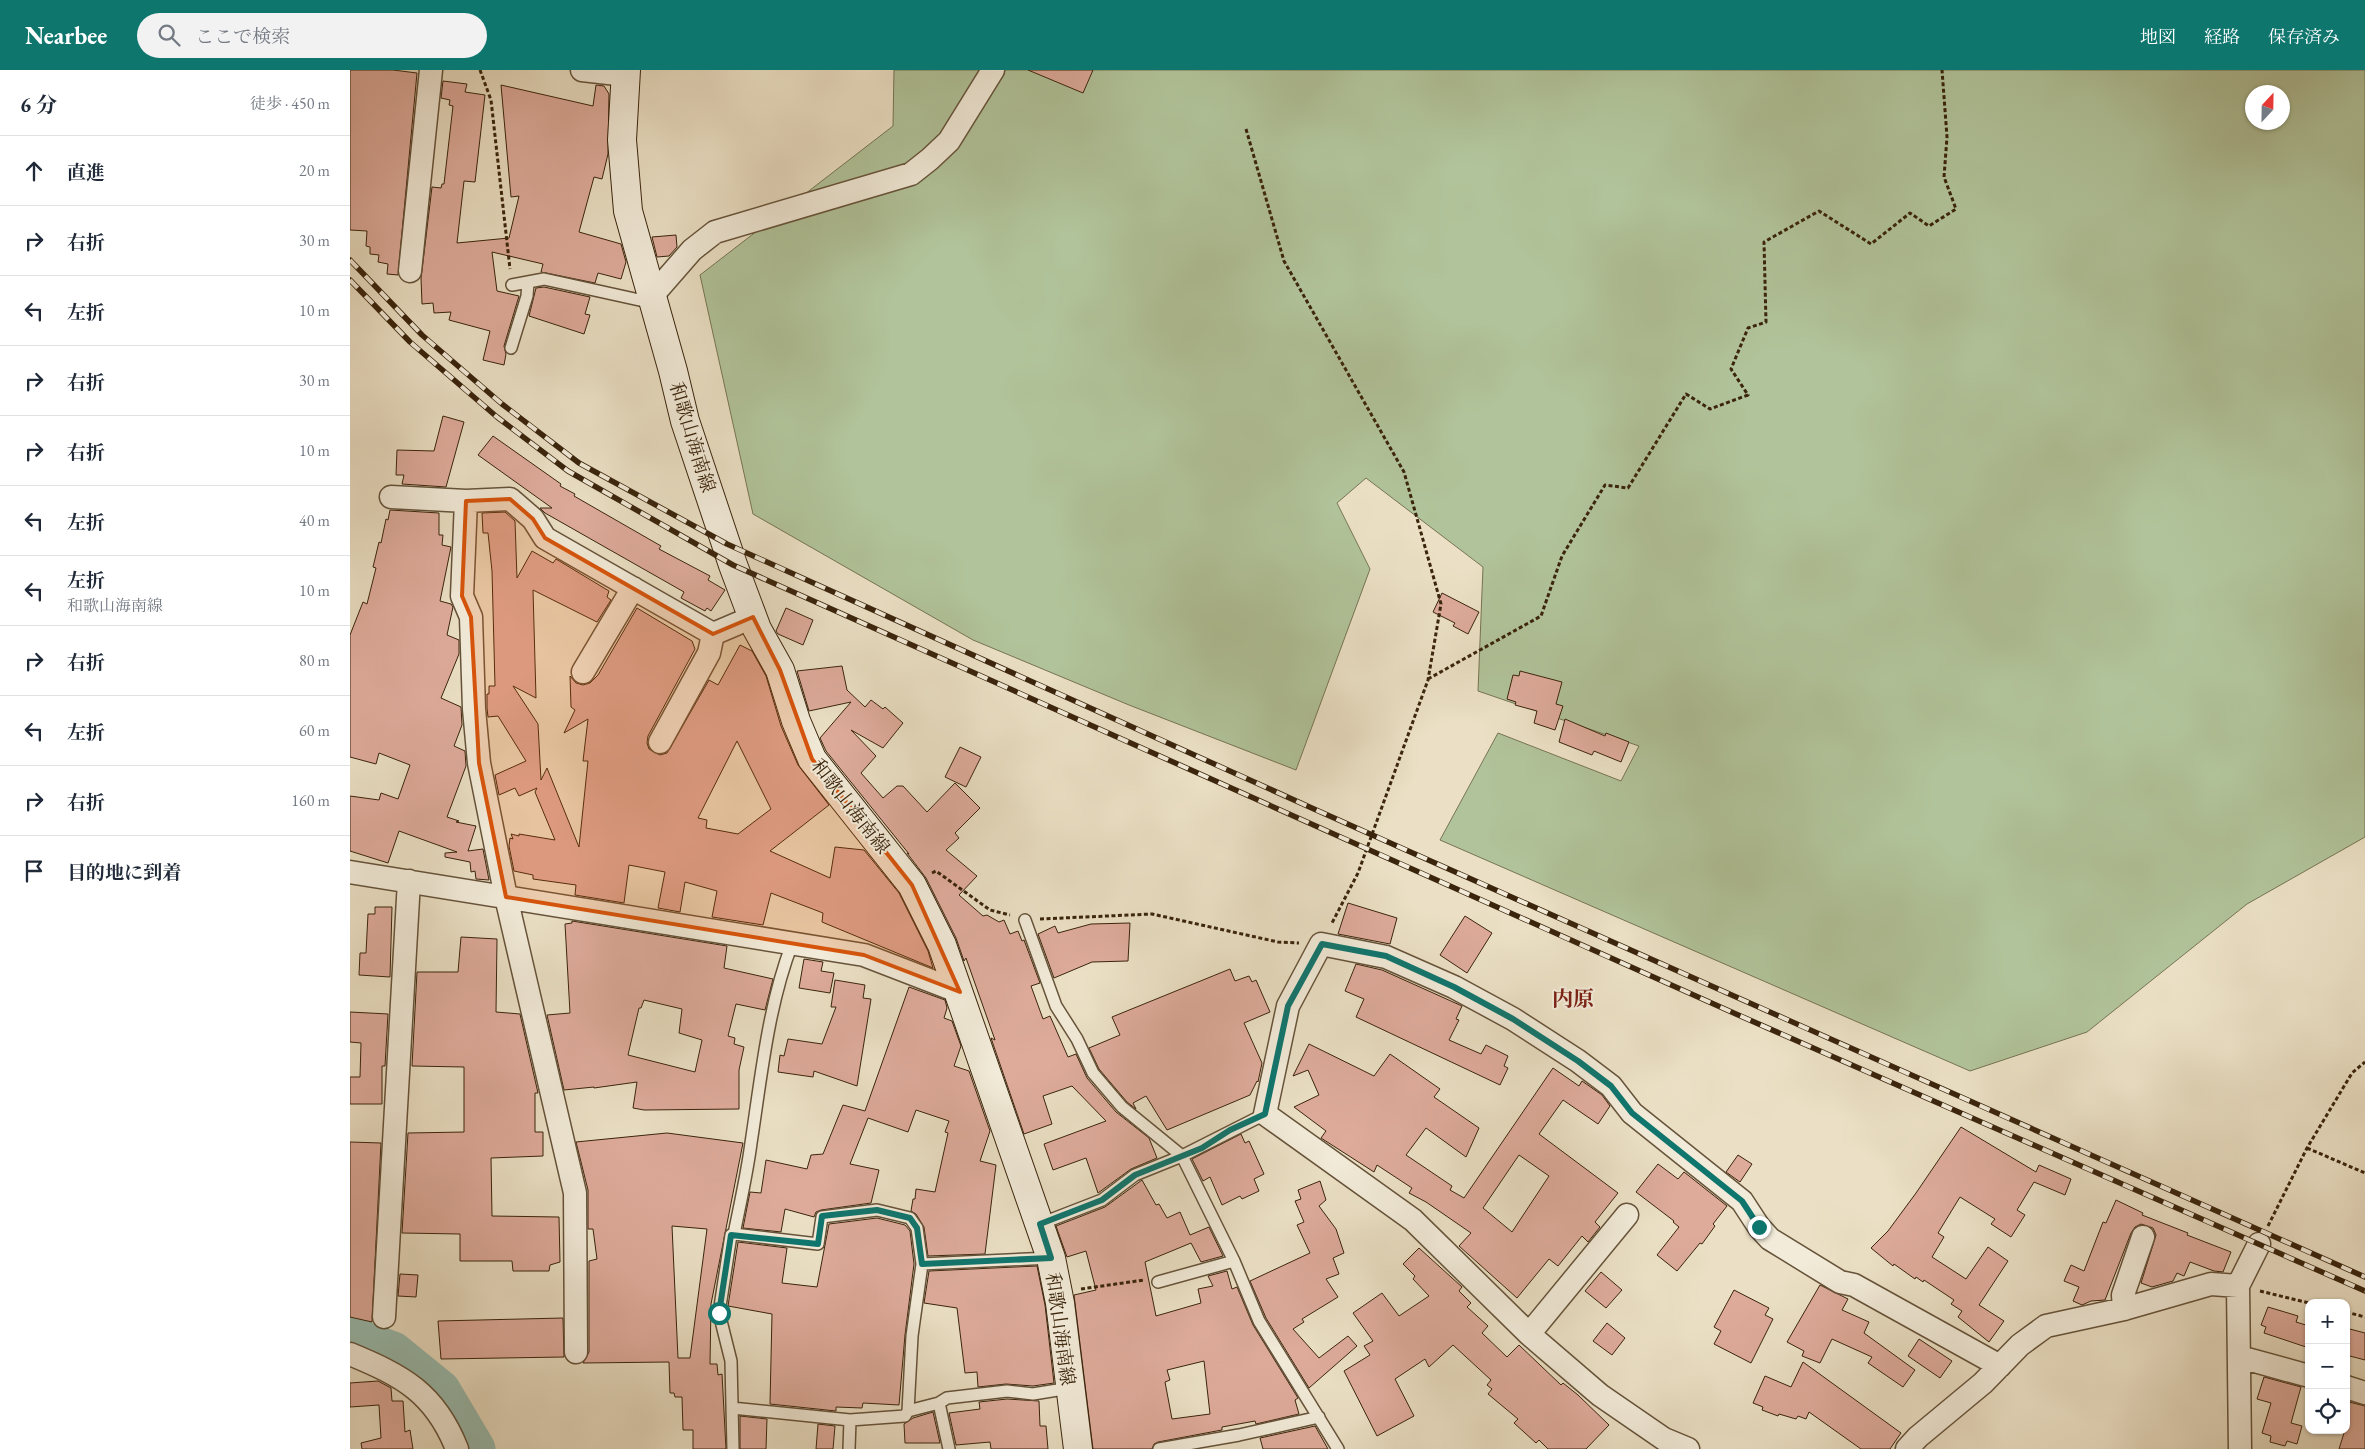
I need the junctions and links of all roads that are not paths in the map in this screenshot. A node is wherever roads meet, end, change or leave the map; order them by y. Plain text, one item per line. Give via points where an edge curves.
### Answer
1 (431, 70) edge
2 (582, 70) edge
3 (993, 70) edge
4 (626, 72) edge
5 (410, 271) dead end
6 (528, 282) junction
7 (512, 285) road end
8 (652, 300) junction
9 (511, 348) dead end
10 (391, 497) dead end
11 (466, 501) junction
12 (633, 588) junction
13 (752, 617) junction
14 (713, 634) junction
15 (583, 672) dead end
16 (660, 742) dead end
17 (350, 872) edge
18 (409, 881) junction
19 (506, 897) junction
20 (1024, 920) road end
21 (792, 944) junction
22 (960, 992) junction
23 (1265, 1114) junction
24 (1182, 1156) junction
25 (1627, 1216) dead end
26 (1040, 1224) junction
27 (734, 1234) junction
28 (2143, 1237) dead end
29 (2259, 1244) road end
30 (1051, 1258) junction
31 (1234, 1261) junction
32 (922, 1264) junction
33 (1158, 1282) road end
34 (2238, 1286) junction
35 (2124, 1309) junction
36 (384, 1317) dead end
37 (1529, 1334) junction
38 (576, 1352) dead end
39 (350, 1354) edge
40 (2240, 1357) junction
41 (2000, 1366) junction
42 (2305, 1375) edge
43 (1070, 1388) junction
44 (2350, 1388) edge
45 (2365, 1393) edge
46 (939, 1403) junction
47 (732, 1408) junction
48 (908, 1411) junction
49 (1319, 1417) junction
50 (850, 1420) junction
51 (457, 1449) edge
52 (733, 1449) edge
53 (849, 1449) edge
54 (949, 1449) edge
55 (1078, 1449) edge
56 (1158, 1449) edge
57 (1338, 1449) edge
58 (1688, 1449) edge
59 (1907, 1449) edge
60 (2240, 1449) edge

1 - 5 street
2 - 4 street
3 - 8 street via 948,141 911,174 715,232 692,250
4 - 8 main road, 和歌山海南線 via 622,140 628,210
6 - 7 lane
6 - 8 lane via 544,279
6 - 9 lane via 527,296
8 - 13 main road, 和歌山海南線 via 685,421
10 - 11 street
11 - 12 street via 510,499 533,519 545,538
11 - 19 street via 462,596 471,617 479,763
12 - 14 street
12 - 15 street
13 - 14 street
13 - 22 main road, 和歌山海南線 via 780,670 812,758 912,885 942,945
14 - 16 street via 709,653
17 - 18 street
18 - 19 street
18 - 36 street
19 - 21 street
19 - 38 street via 574,1193
20 - 24 lane via 1056,1006 1077,1038 1093,1073 1122,1107
21 - 22 street via 864,955
21 - 27 lane via 784,966 760,1078
22 - 26 main road, 和歌山海南線
23 - 24 lane
23 - 37 street via 1413,1220
23 - 41 street via 1288,1006 1322,944 1386,956 1513,1019 1578,1061 1611,1086 1632,1113 1742,1201 1770,1239 1840,1282 1854,1285
24 - 26 lane via 1135,1175 1102,1200
24 - 31 lane
25 - 37 street
26 - 30 main road, 和歌山海南線
27 - 32 lane via 818,1244 822,1216 877,1210 910,1218 917,1228
27 - 47 lane via 731,1235 719,1313 731,1361
28 - 35 street via 2123,1295
29 - 34 street
30 - 32 lane
30 - 43 main road, 和歌山海南線
31 - 33 lane
31 - 49 lane via 1259,1321
32 - 48 lane via 912,1336
34 - 35 street via 2211,1284
34 - 40 street
35 - 41 street via 2046,1326 2020,1345
37 - 58 street via 1600,1395 1664,1439
39 - 51 street via 386,1369 418,1388 449,1428
40 - 42 street
40 - 60 street
41 - 59 street
43 - 46 lane via 1033,1394 1007,1391 947,1398
43 - 55 main road, 和歌山海南線
44 - 45 street
46 - 48 lane
46 - 54 lane
47 - 50 lane
47 - 52 lane
48 - 50 lane via 906,1416
49 - 56 lane via 1239,1436
49 - 57 lane
50 - 53 lane

